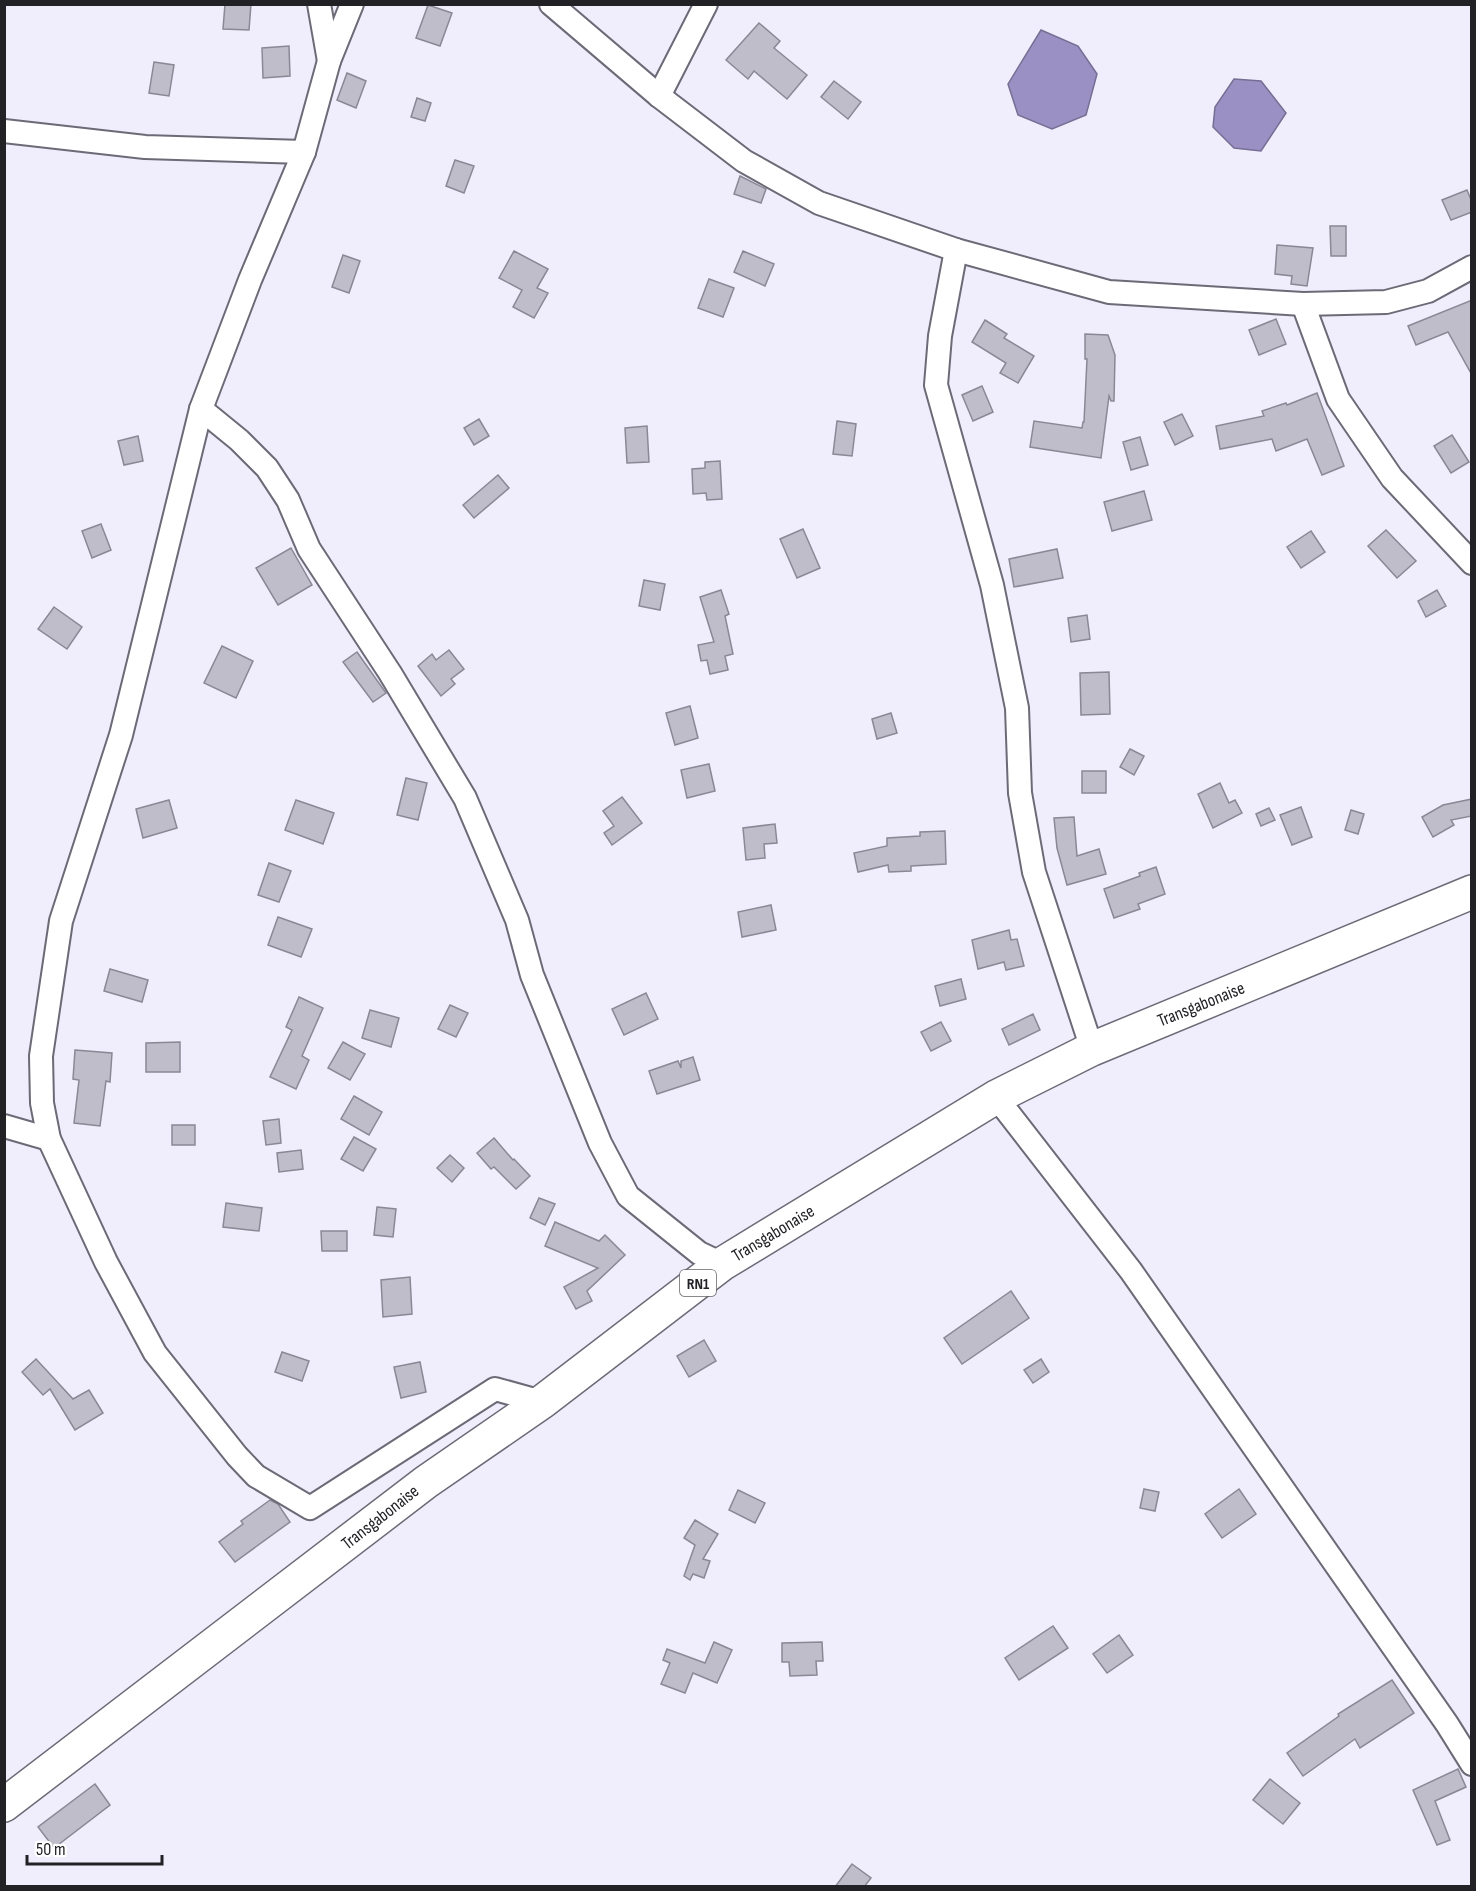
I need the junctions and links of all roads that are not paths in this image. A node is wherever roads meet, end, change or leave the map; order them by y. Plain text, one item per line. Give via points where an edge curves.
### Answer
1 (319, 4) edge
2 (352, 4) edge
3 (551, 4) edge
4 (706, 4) edge
5 (328, 61) junction
6 (659, 96) junction
7 (4, 130) edge
8 (304, 152) junction
9 (956, 250) junction
10 (1472, 267) edge
11 (1303, 304) junction
12 (201, 409) junction
13 (1472, 563) edge
14 (1472, 892) edge
15 (1092, 1049) junction
16 (996, 1097) junction
17 (4, 1126) edge
18 (49, 1139) junction
19 (722, 1264) junction
20 (542, 1402) junction
21 (1472, 1764) edge
22 (4, 1806) edge

1 - 5 street
2 - 5 street
3 - 6 street
4 - 6 street
5 - 8 street
6 - 9 street via 744,161 819,203
7 - 8 street via 145,147
8 - 12 street
9 - 11 street via 1109,292
9 - 15 street via 940,336 936,386 992,585 1017,708 1020,793 1034,872
10 - 11 street via 1428,291 1386,302
11 - 13 street via 1338,399 1392,478
12 - 18 street via 121,735 60,921 41,1056 42,1103
12 - 19 street via 267,468 288,500 309,549 465,798 517,920 532,975 600,1143 628,1196 699,1252
14 - 15 highway, Transgabonaise / RN1
15 - 16 highway, Transgabonaise / RN1
16 - 19 highway, Transgabonaise / RN1
16 - 21 street via 1131,1271
17 - 18 street
18 - 20 street via 106,1263 155,1353 256,1476 310,1508 495,1389
19 - 20 highway, Transgabonaise / RN1
20 - 22 highway, Transgabonaise / RN1 via 426,1482

